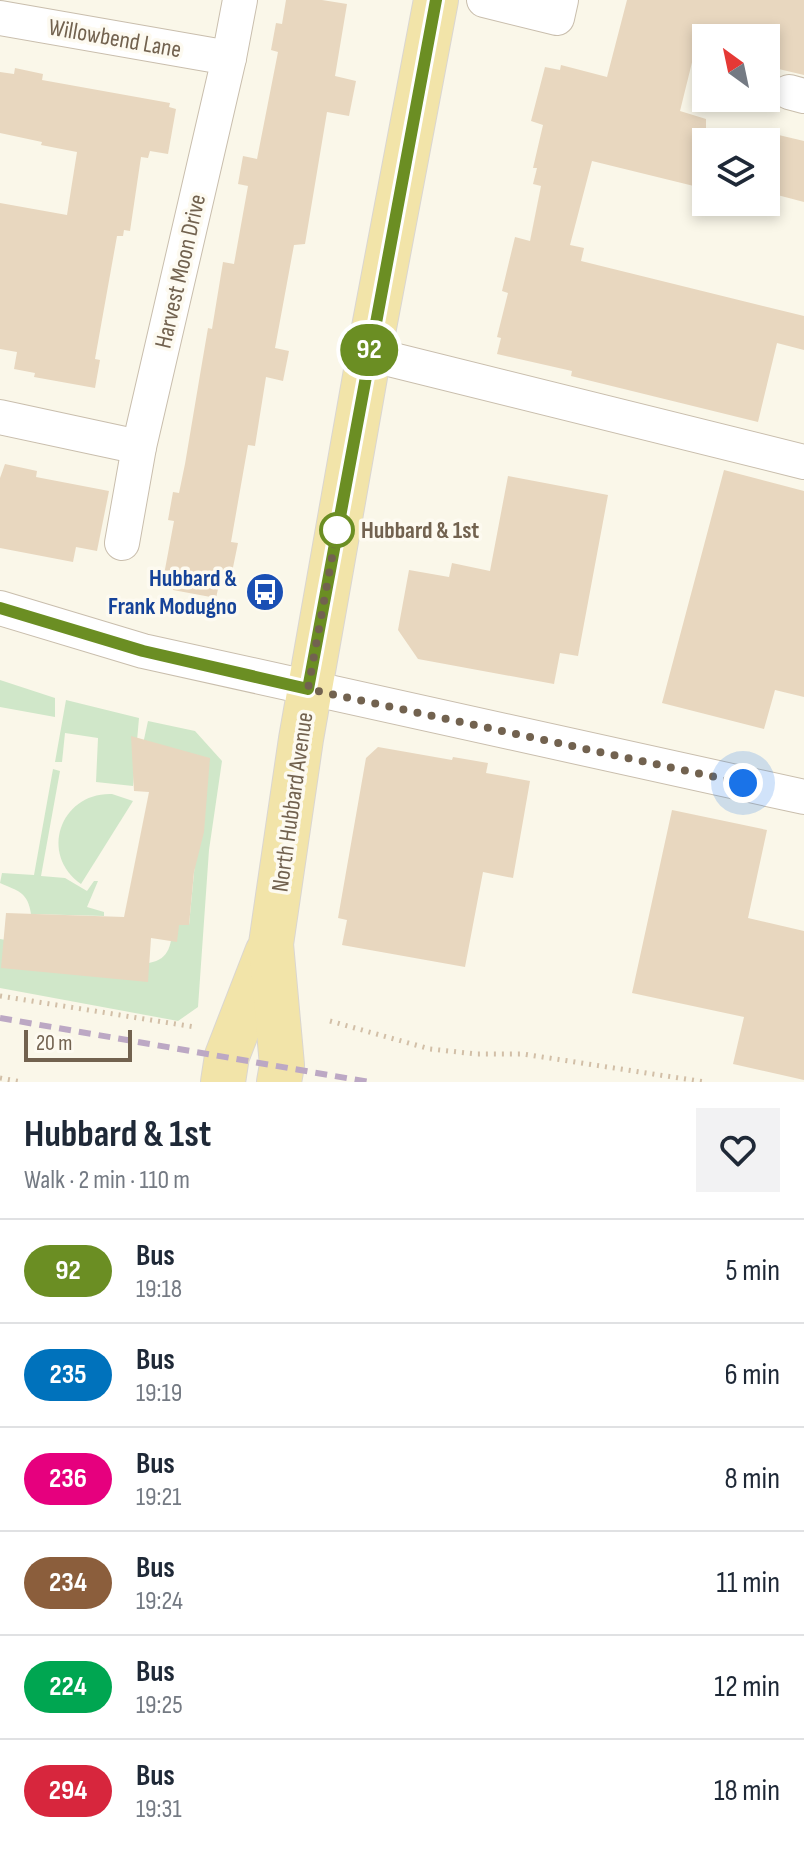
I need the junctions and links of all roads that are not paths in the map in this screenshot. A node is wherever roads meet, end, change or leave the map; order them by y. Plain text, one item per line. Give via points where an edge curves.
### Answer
1 (240, 0) edge
2 (436, 0) edge
3 (484, 0) edge
4 (561, 0) edge
5 (0, 18) edge
6 (229, 58) junction
7 (369, 354) junction
8 (0, 417) edge
9 (139, 447) junction
10 (804, 462) edge
11 (122, 543) dead end
12 (0, 608) edge
13 (308, 689) junction
14 (804, 797) edge
15 (271, 944) junction
16 (217, 1055) edge
17 (280, 1074) edge

1 - 6 street, Harvest Moon Drive
2 - 7 main road, North Hubbard Avenue
3 - 4 street via 557,18
5 - 6 street, Willowbend Lane
6 - 9 street, Harvest Moon Drive
7 - 10 street
7 - 13 main road, North Hubbard Avenue
8 - 9 street
9 - 11 street, Harvest Moon Drive
12 - 13 street via 143,651
13 - 14 street
13 - 15 main road, North Hubbard Avenue
15 - 16 main road, North Hubbard Avenue
15 - 17 main road, North Hubbard Avenue

